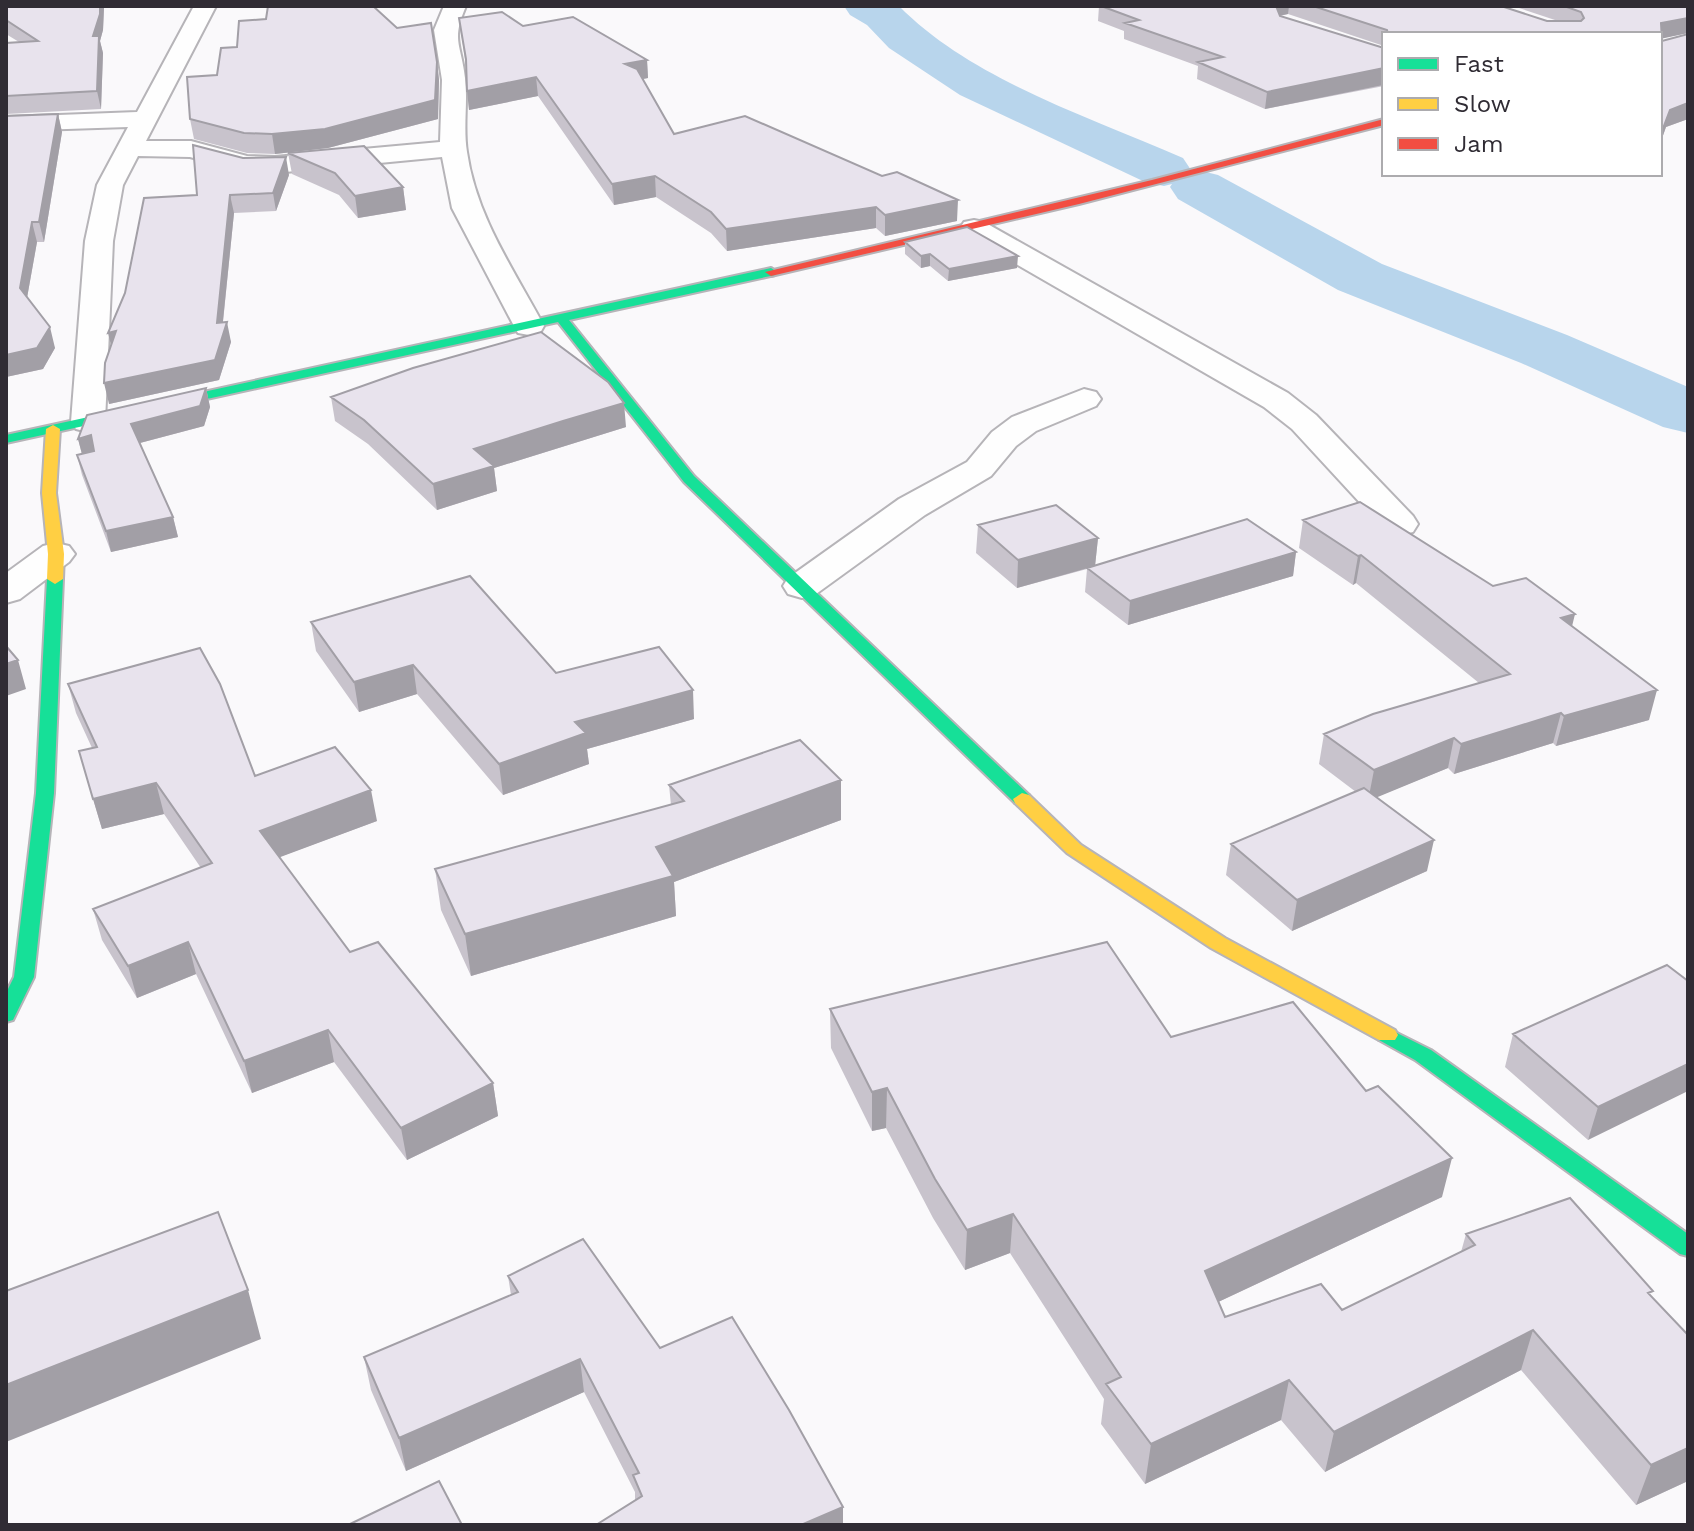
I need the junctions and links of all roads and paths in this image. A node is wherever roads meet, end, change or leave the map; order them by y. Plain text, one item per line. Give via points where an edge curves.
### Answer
1 (205, 6) edge
2 (455, 6) edge
3 (144, 119) junction
4 (1382, 123) edge
5 (6, 124) edge
6 (128, 148) junction
7 (453, 148) junction
8 (974, 228) junction
9 (562, 319) junction
10 (529, 326) junction
11 (1084, 399) dead end
12 (88, 422) junction
13 (53, 429) junction
14 (6, 439) edge
15 (1400, 524) edge
16 (56, 554) junction
17 (802, 586) junction
18 (6, 591) edge
19 (6, 1015) edge
20 (1688, 1247) edge

1 - 3 street
2 - 7 street via 445,30 454,80
3 - 5 street
3 - 6 street
4 - 8 street
6 - 7 street via 191,149 246,164 275,165
6 - 12 street via 110,185 99,241
7 - 10 street via 466,208
8 - 9 street
8 - 15 street via 1276,400 1304,422
9 - 10 street
9 - 17 street via 689,479
10 - 12 street
11 - 17 street via 1024,424 979,469 912,507
12 - 13 street
13 - 14 street
13 - 16 street via 49,493
16 - 18 street
16 - 19 street via 45,793 24,977
17 - 20 street via 1074,849 1218,943 1423,1055

